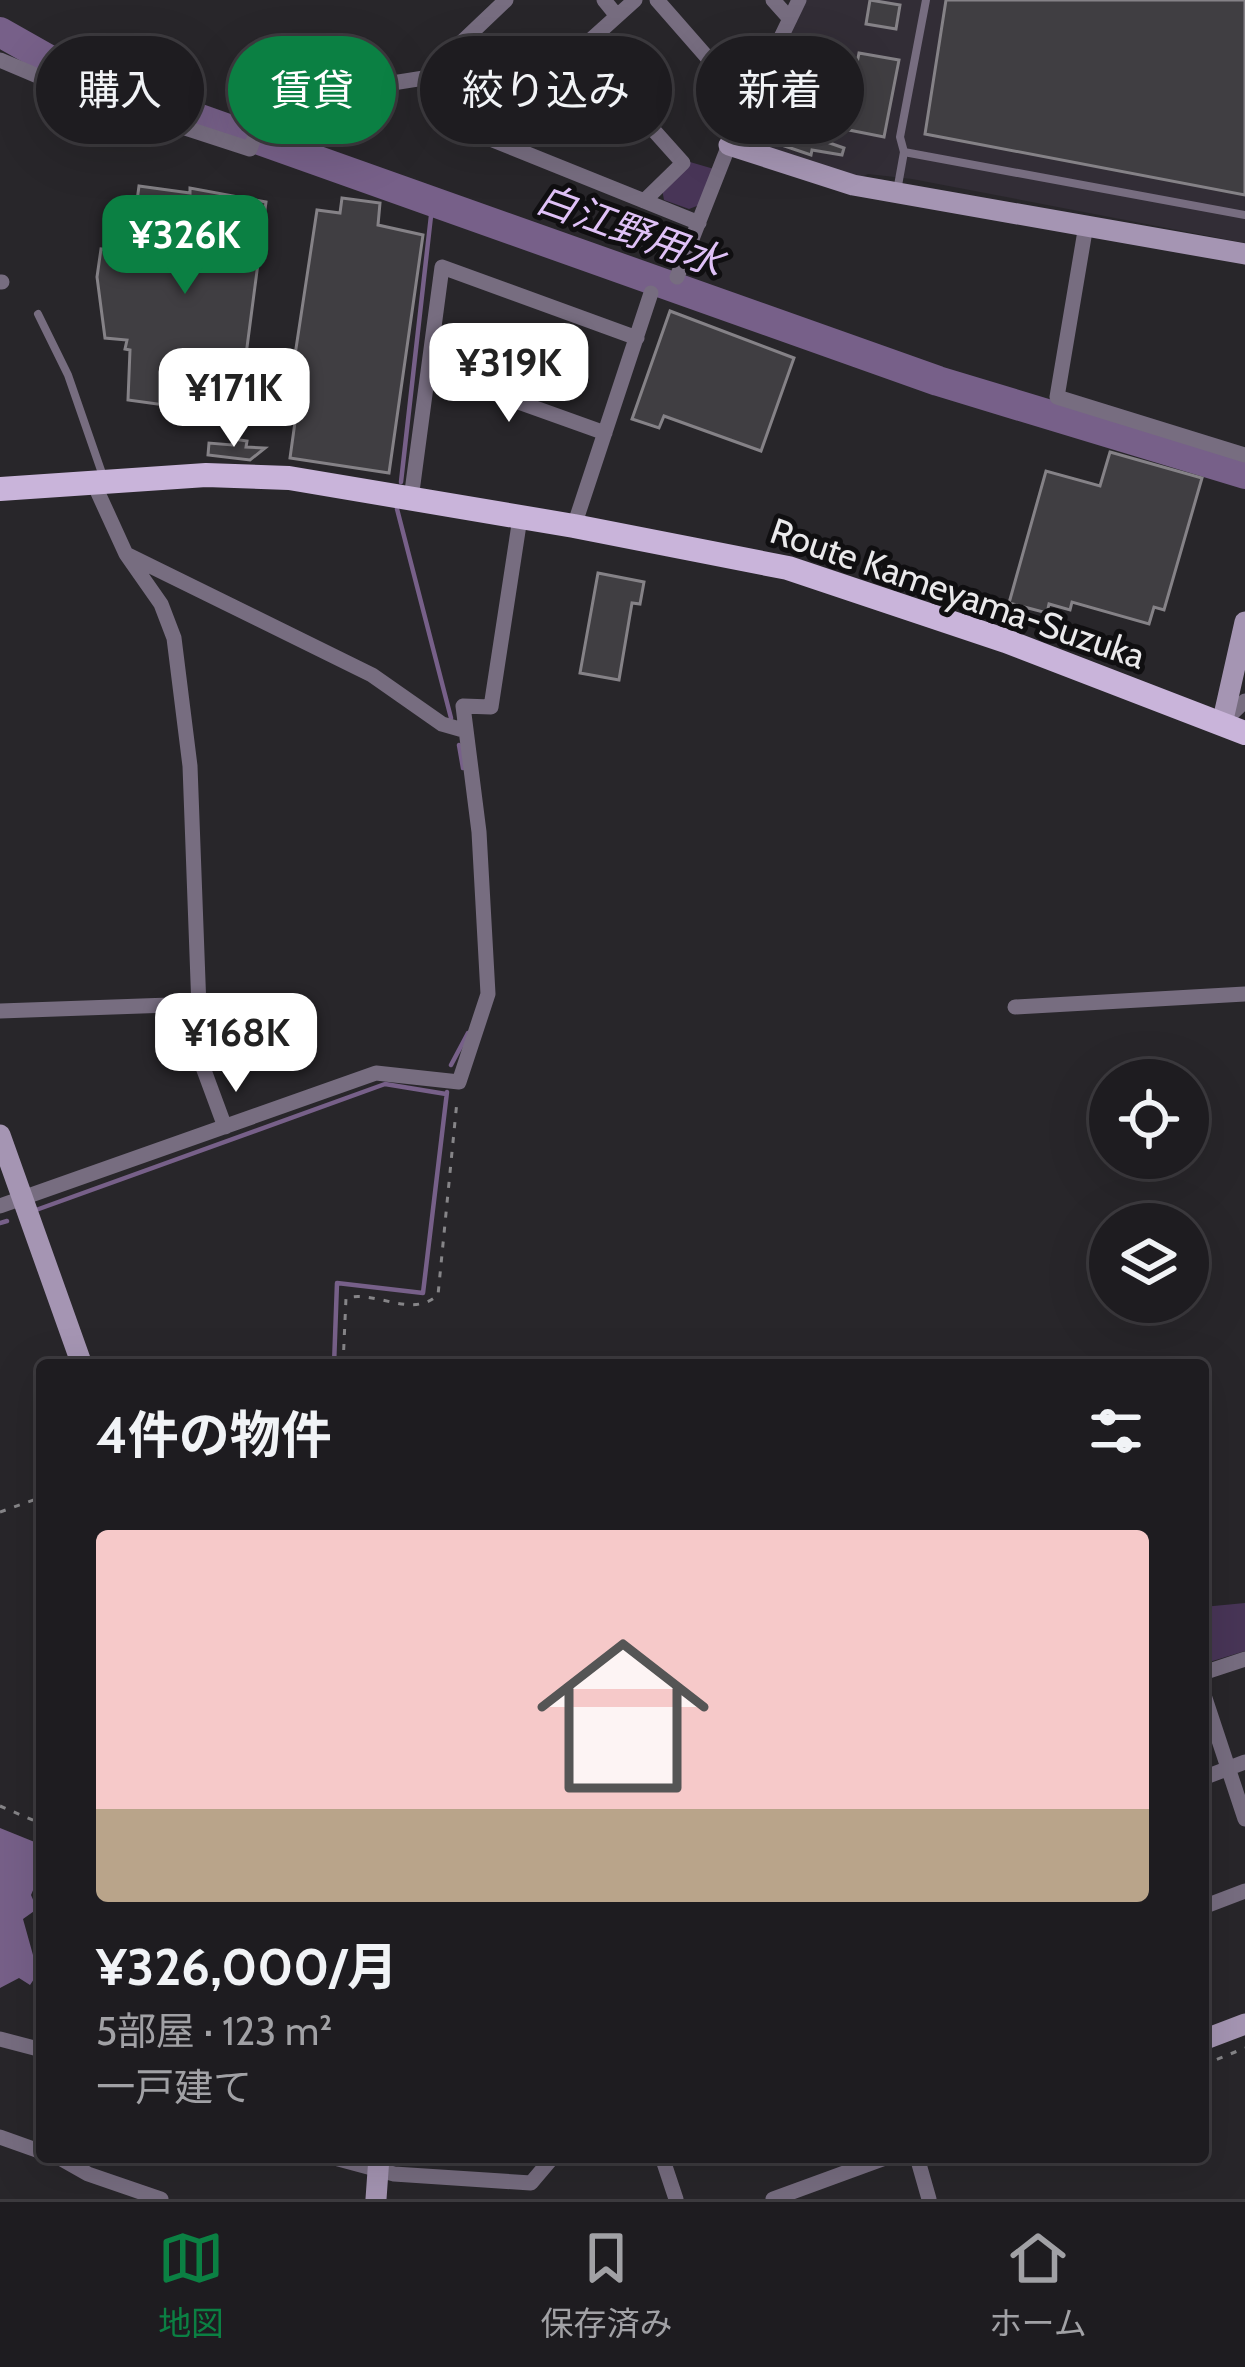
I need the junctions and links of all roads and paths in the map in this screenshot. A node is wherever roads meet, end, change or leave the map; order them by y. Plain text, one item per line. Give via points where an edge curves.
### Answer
1 (506, 0) edge
2 (604, 0) edge
3 (635, 0) edge
4 (657, 0) edge
5 (772, 0) edge
6 (799, 0) edge
7 (926, 0) edge
8 (617, 16) junction
9 (790, 19) junction
10 (468, 36) edge
11 (595, 36) edge
12 (782, 36) edge
13 (696, 45) edge
14 (0, 60) edge
15 (420, 79) edge
16 (506, 144) edge
17 (665, 144) edge
18 (729, 145) joint
19 (904, 152) junction
20 (896, 193) junction
21 (644, 201) junction
22 (1245, 215) edge
23 (699, 224) junction
24 (1086, 225) junction
25 (1245, 254) edge
26 (677, 278) dead end
27 (651, 293) dead end
28 (38, 314) dead end
29 (637, 338) junction
30 (430, 370) junction
31 (605, 433) junction
32 (1245, 455) edge
33 (100, 484) junction
34 (0, 489) edge
35 (411, 499) junction
36 (520, 518) junction
37 (574, 526) junction
38 (126, 554) junction
39 (1245, 622) edge
40 (1245, 701) edge
41 (1233, 728) edge
42 (463, 730) junction
43 (1245, 994) edge
44 (198, 1004) junction
45 (1015, 1007) dead end
46 (0, 1011) edge
47 (459, 1082) junction
48 (225, 1127) junction
49 (0, 1135) edge
50 (23, 1199) junction
51 (0, 1206) edge
52 (80, 1359) edge
53 (343, 1359) edge
54 (36, 1499) edge
55 (0, 1512) edge
56 (1245, 1659) edge
57 (1209, 1671) edge
58 (1209, 1705) edge
59 (1237, 1765) edge
60 (0, 1807) edge
61 (1245, 1819) edge
62 (36, 1822) edge
63 (1245, 1891) edge
64 (1209, 1904) edge
65 (1245, 2024) edge
66 (0, 2038) edge
67 (1209, 2038) edge
68 (36, 2048) edge
69 (1245, 2048) edge
70 (1209, 2063) edge
71 (0, 2138) edge
72 (36, 2150) edge
73 (69, 2163) edge
74 (471, 2163) edge
75 (548, 2163) edge
76 (664, 2163) edge
77 (872, 2163) edge
78 (919, 2163) edge
79 (378, 2164) edge
80 (470, 2179) junction
81 (161, 2199) edge
82 (376, 2199) edge
83 (676, 2199) edge
84 (773, 2199) edge
85 (929, 2199) edge

1 - 10 street
2 - 8 street
3 - 8 street
4 - 13 street
5 - 9 street
6 - 9 street
7 - 19 lane via 900,137
8 - 11 street
9 - 12 street
14 - 15 street via 250,148 279,100
16 - 21 street
17 - 21 street via 682,163
18 - 20 street
18 - 23 street
19 - 20 lane
19 - 22 lane
20 - 24 street
21 - 23 street
23 - 26 street
24 - 25 street
24 - 32 street via 1057,397
27 - 29 street
28 - 33 lane via 68,375
29 - 30 street via 442,267
29 - 31 street
30 - 31 street
30 - 35 street
31 - 37 street
33 - 34 main road, Route Kameyama-Suzuka
33 - 35 main road, Route Kameyama-Suzuka via 289,478
33 - 38 street
35 - 36 main road, Route Kameyama-Suzuka
36 - 37 main road, Route Kameyama-Suzuka
36 - 42 street via 491,707 463,706
37 - 41 main road, Route Kameyama-Suzuka via 788,568 1006,640
38 - 42 street via 372,675
38 - 44 street via 174,638 190,766
39 - 41 street
40 - 41 street
42 - 47 street via 479,832 488,994
43 - 45 street
44 - 46 street
44 - 48 street via 201,1062
47 - 48 street via 376,1073
47 - 53 path via 438,1295 414,1306 346,1298
48 - 50 street
49 - 50 street
50 - 51 street
50 - 52 street
54 - 55 path
56 - 57 street
58 - 59 street
59 - 61 street
60 - 62 path
63 - 64 street
65 - 67 street
66 - 68 street
69 - 70 path
71 - 72 street
73 - 81 street
74 - 80 street
75 - 80 street via 531,2183
76 - 83 street
77 - 84 street
78 - 85 street
79 - 80 street
79 - 82 street

